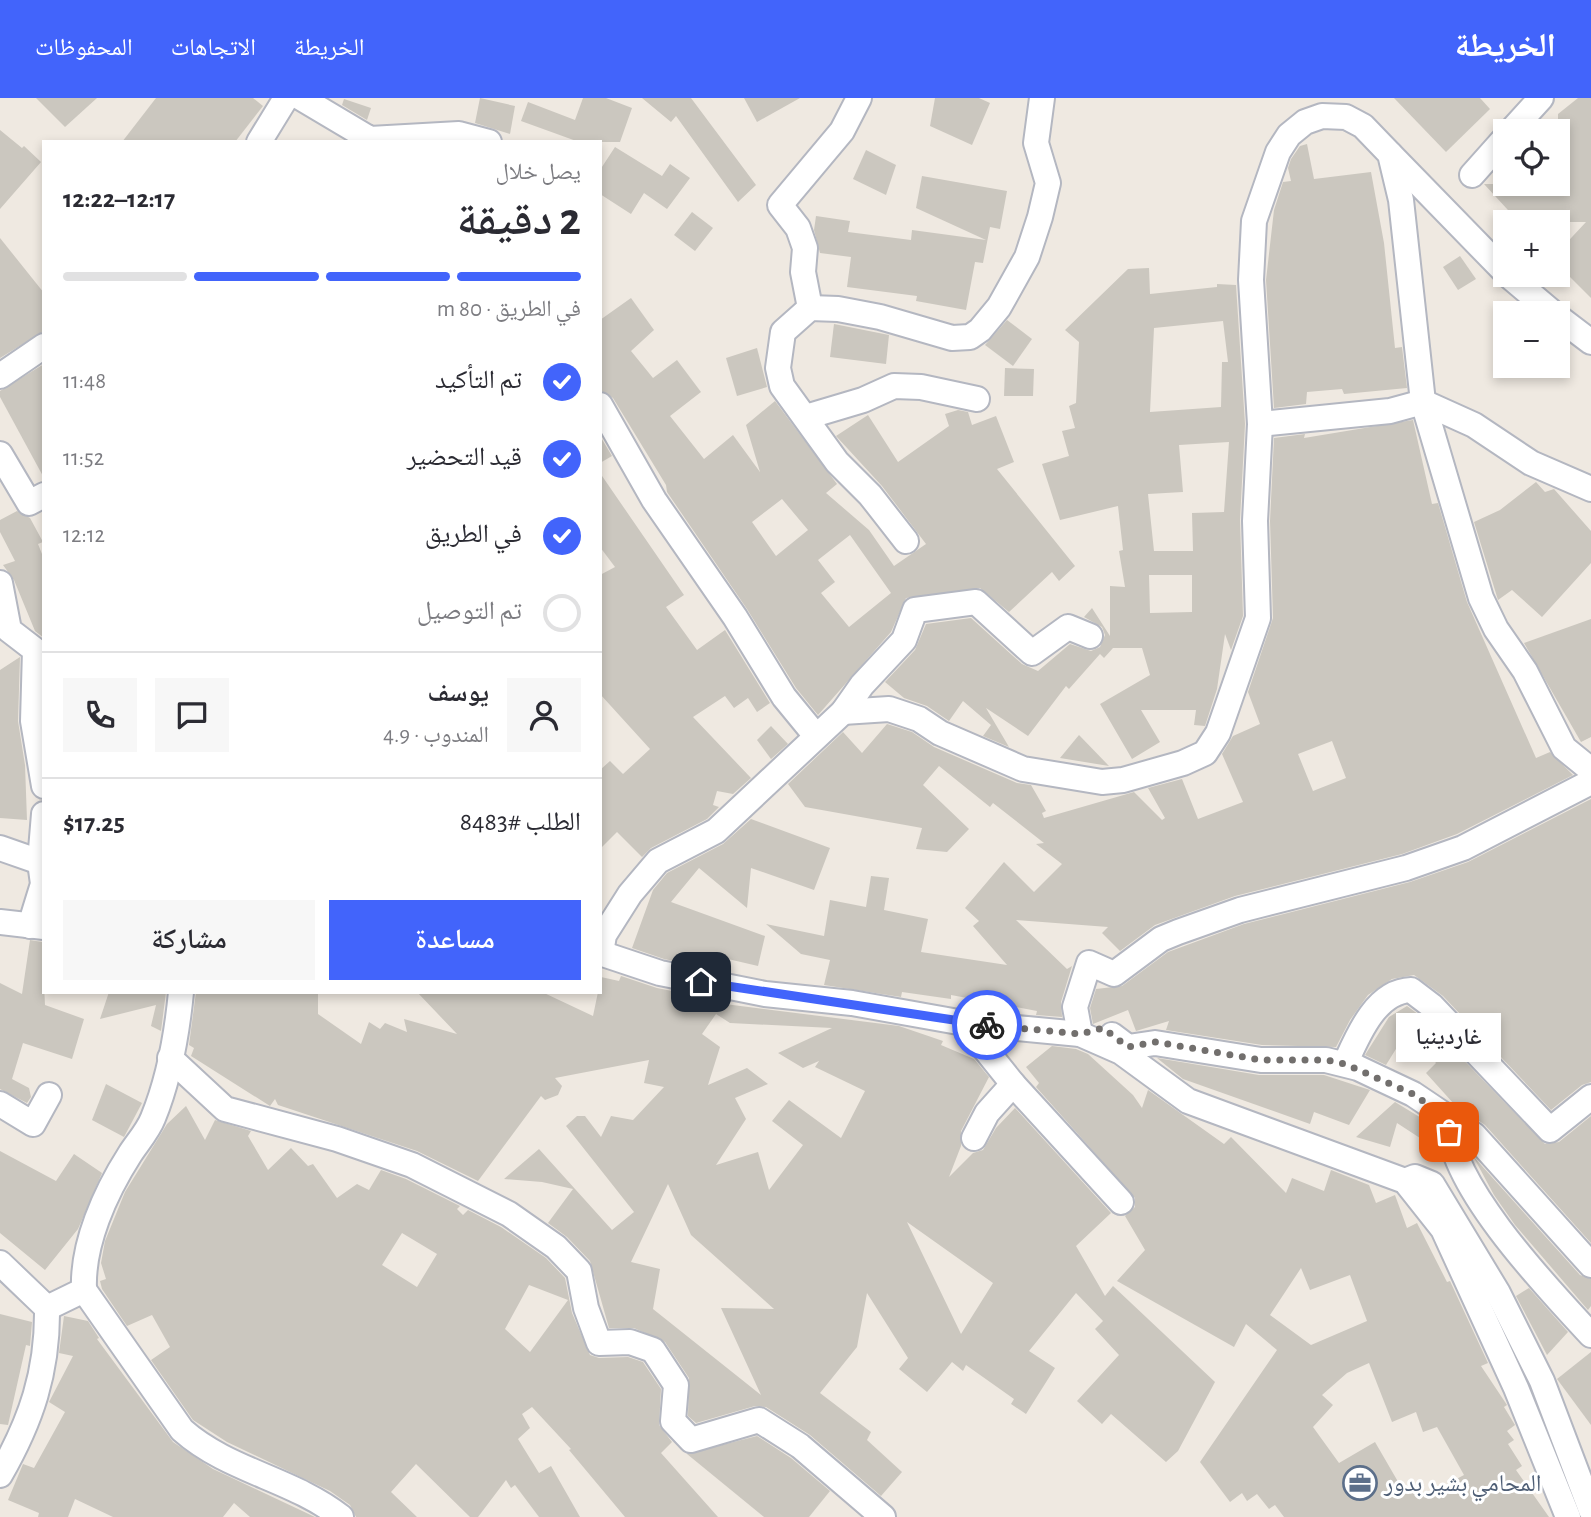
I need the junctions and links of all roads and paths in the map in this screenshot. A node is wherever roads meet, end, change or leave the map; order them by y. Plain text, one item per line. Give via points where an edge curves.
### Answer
1 (286, 98) edge
2 (301, 98) edge
3 (859, 98) edge
4 (1042, 98) edge
5 (1541, 98) edge
6 (1522, 119) edge
7 (260, 140) edge
8 (482, 140) edge
9 (1493, 151) edge
10 (1390, 154) junction
11 (1472, 175) dead end
12 (1493, 260) edge
13 (1522, 287) edge
14 (1539, 301) edge
15 (810, 308) junction
16 (1570, 326) edge
17 (1591, 342) edge
18 (42, 347) edge
19 (0, 376) edge
20 (977, 399) dead end
21 (1423, 401) junction
22 (602, 409) edge
23 (806, 417) junction
24 (1260, 425) junction
25 (0, 454) edge
26 (1591, 489) edge
27 (42, 496) edge
28 (906, 541) dead end
29 (0, 583) edge
30 (1090, 636) dead end
31 (843, 712) junction
32 (816, 736) junction
33 (1591, 770) edge
34 (42, 774) edge
35 (1591, 782) edge
36 (42, 838) edge
37 (0, 848) edge
38 (40, 862) junction
39 (42, 877) edge
40 (42, 891) edge
41 (0, 922) edge
42 (37, 927) edge
43 (602, 947) edge
44 (602, 953) edge
45 (181, 994) edge
46 (964, 1023) junction
47 (1080, 1034) junction
48 (170, 1058) junction
49 (1345, 1064) junction
50 (1013, 1084) junction
51 (49, 1095) dead end
52 (1591, 1097) edge
53 (0, 1104) edge
54 (1450, 1120) junction
55 (974, 1138) dead end
56 (1405, 1181) junction
57 (1121, 1202) dead end
58 (0, 1263) edge
59 (1591, 1265) edge
60 (84, 1290) junction
61 (47, 1308) junction
62 (1591, 1335) edge
63 (0, 1475) edge
64 (1591, 1510) edge
65 (341, 1517) edge
66 (883, 1517) edge
67 (1568, 1517) edge

1 - 7 street
2 - 8 street via 370,139 459,134
3 - 15 street via 842,131 780,205 798,228 805,248 803,272
4 - 15 street via 1036,143 1048,183 1040,217 1027,257 981,330 970,337 952,338 880,317
5 - 6 street
9 - 11 street
10 - 12 street
10 - 21 street via 1402,200
10 - 24 street via 1363,126 1346,117 1322,116 1305,121 1278,152 1254,221 1251,279
13 - 14 street
15 - 23 street via 783,332 778,368 782,386
16 - 17 street
18 - 19 street
20 - 23 street via 894,386
21 - 24 street via 1390,411
21 - 26 street via 1474,425 1531,463
21 - 33 street via 1481,598 1564,748
22 - 32 street via 654,500 784,697
23 - 28 street via 837,462
24 - 31 street via 1255,521 1258,618 1218,733 1205,753 1123,780 1101,782 1023,769 889,709
25 - 27 street via 29,503
29 - 34 street via 9,630 34,650 33,721
30 - 31 street via 1068,627 1032,653 976,602 915,610 904,640
31 - 32 street
32 - 43 street via 716,831 658,861 630,894 604,935
35 - 47 street via 1463,848 1405,868 1240,910 1178,932 1114,974 1089,963 1075,1007
36 - 38 street
37 - 38 street
38 - 39 street
40 - 42 street
41 - 42 street
44 - 46 street via 660,973 722,986
45 - 48 street
46 - 47 street
46 - 50 street
47 - 49 street via 1103,1028 1128,1047 1156,1042 1261,1060
47 - 56 street via 1121,1052 1188,1101
48 - 60 street via 152,1120 128,1157 90,1242 83,1269
48 - 66 street via 225,1109 412,1165 509,1214 556,1247 579,1271 599,1343 630,1342 653,1350 665,1364 676,1385 673,1421 691,1440 758,1420 800,1446
49 - 52 street via 1376,1009 1396,990 1411,990 1432,1006 1550,1130
49 - 54 street via 1413,1094
50 - 55 street via 987,1113
50 - 57 street
51 - 53 street via 33,1124
54 - 59 street via 1474,1135
54 - 62 street via 1450,1144 1505,1237
56 - 64 street via 1415,1177 1432,1184 1469,1241 1542,1381
56 - 67 street via 1443,1229 1517,1388
58 - 61 street
60 - 61 street
60 - 65 street via 195,1442 320,1500
61 - 63 street via 48,1337 28,1424

